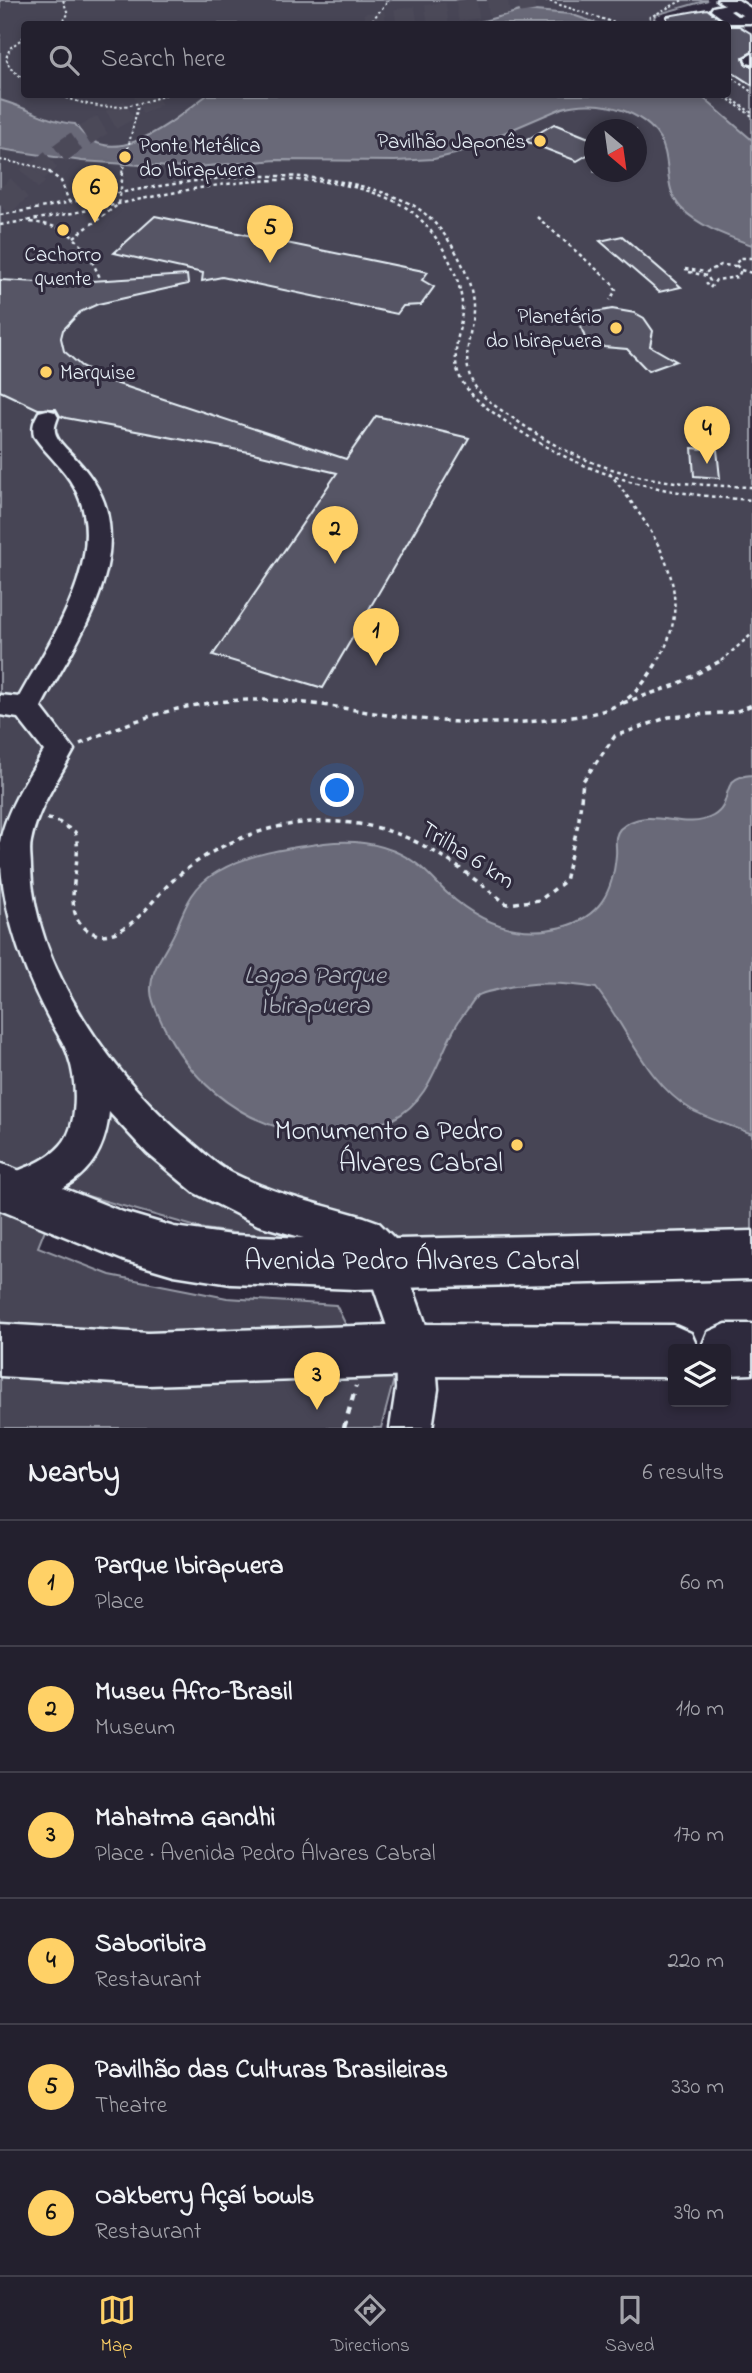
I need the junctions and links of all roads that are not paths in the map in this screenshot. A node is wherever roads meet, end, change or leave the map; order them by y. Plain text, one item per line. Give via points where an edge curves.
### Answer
1 (741, 2) edge
2 (752, 18) edge
3 (47, 417) dead end
4 (13, 707) edge
5 (86, 1055) junction
6 (6, 1188) edge
7 (752, 1255) edge
8 (386, 1264) junction
9 (752, 1349) edge
10 (0, 1350) edge
11 (415, 1350) junction
12 (731, 1350) edge
13 (668, 1351) edge
14 (411, 1428) edge

1 - 2 main road
3 - 4 street via 44,436 91,497 97,554 83,601
4 - 5 street via 57,755 23,817 15,844 22,923 37,962
5 - 6 street via 93,1095 92,1120 83,1148 45,1181
5 - 8 street via 114,1093 208,1180 258,1206 364,1236
6 - 8 main road, Avenida Pedro Álvares Cabral via 60,1214 197,1256 270,1264
7 - 8 main road, Avenida Pedro Álvares Cabral
8 - 11 street
9 - 12 main road
10 - 11 main road via 148,1359
11 - 13 main road
11 - 14 street via 417,1389

